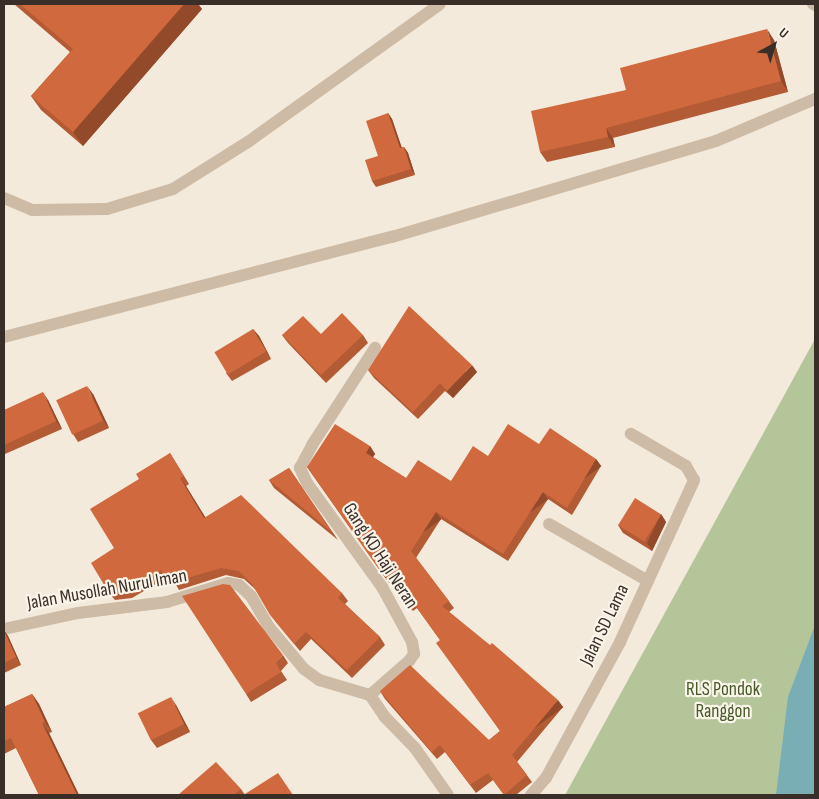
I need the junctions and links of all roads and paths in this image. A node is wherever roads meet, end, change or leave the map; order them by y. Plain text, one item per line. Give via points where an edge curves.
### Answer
1 (440, 4) edge
2 (815, 98) edge
3 (4, 198) edge
4 (4, 337) edge
5 (375, 348) dead end
6 (631, 434) dead end
7 (550, 524) dead end
8 (648, 580) junction
9 (4, 629) edge
10 (370, 695) junction
11 (448, 795) edge
12 (531, 795) edge

1 - 3 street via 248,142 173,189 107,209 32,210
2 - 4 street via 716,142 430,226
5 - 10 street, Gang KD Haji Neran via 300,468 382,587 412,642 414,654 409,661
6 - 8 street, Jalan SD Lama via 686,466 694,480
7 - 8 street
8 - 12 street, Jalan SD Lama via 597,685 546,778
9 - 10 street, Jalan Musollah Nurul Iman via 78,613 167,602 228,583 239,584 304,669 319,680
10 - 11 street via 384,716 415,748

